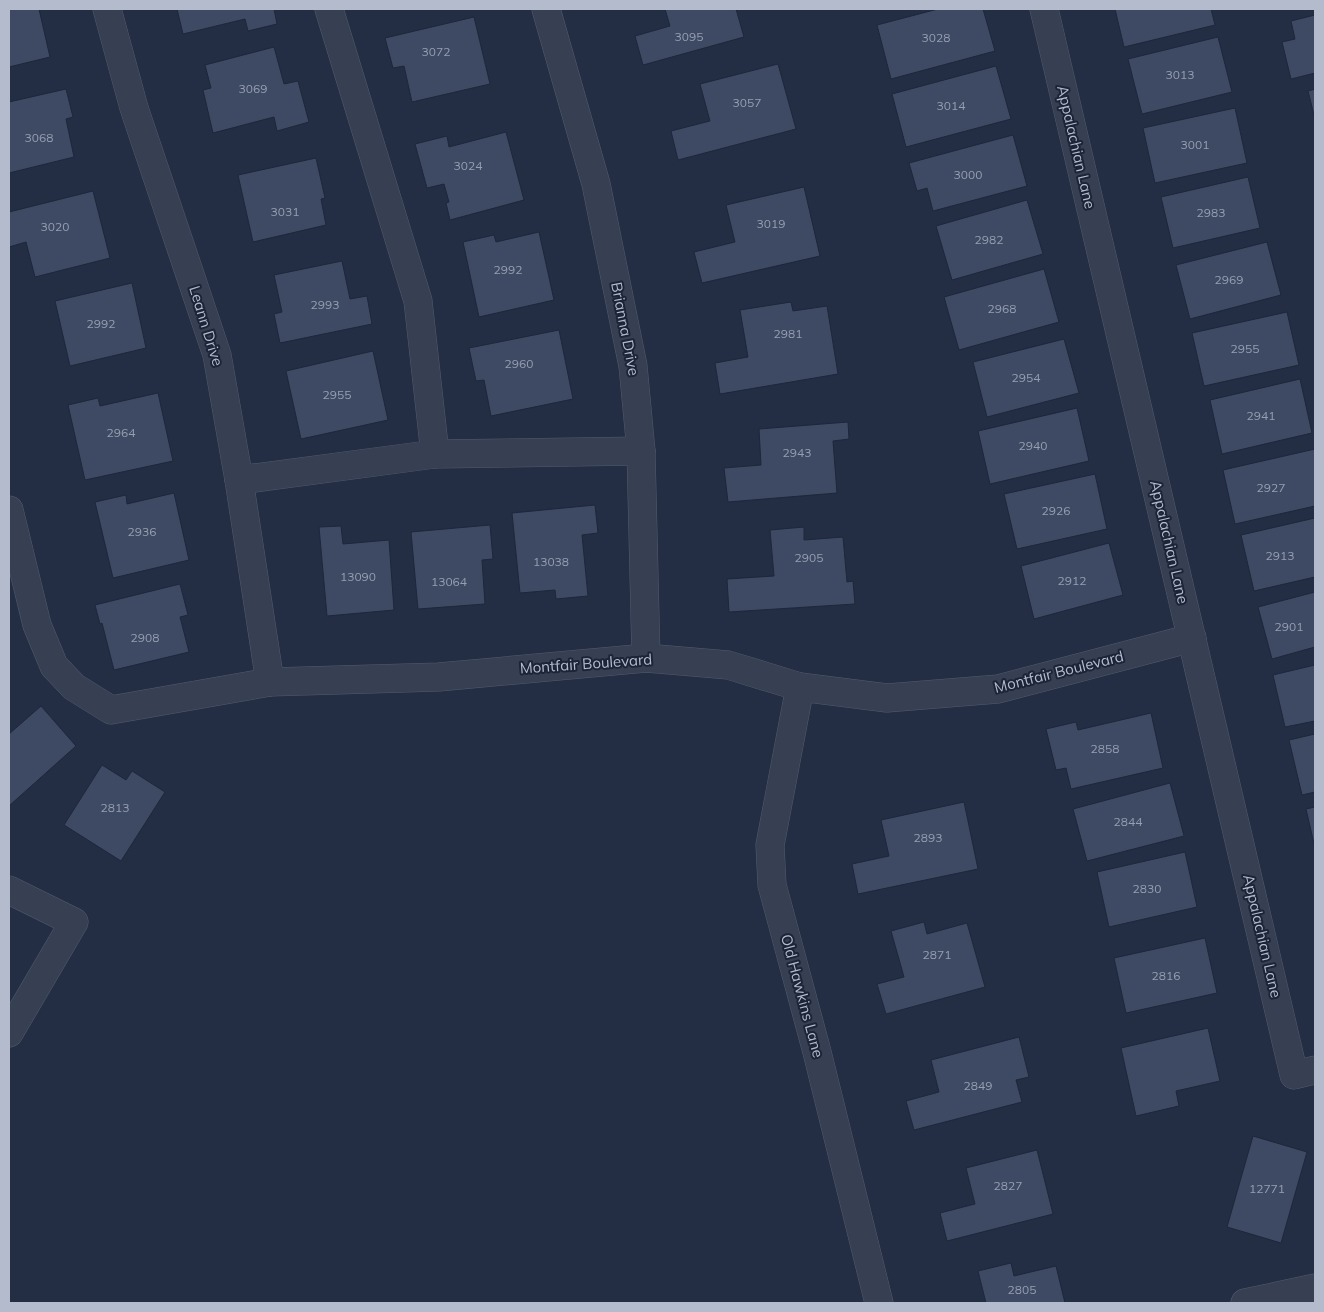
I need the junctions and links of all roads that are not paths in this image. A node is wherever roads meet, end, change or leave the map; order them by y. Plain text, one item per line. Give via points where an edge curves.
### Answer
1 (107, 9) edge
2 (329, 9) edge
3 (546, 9) edge
4 (1044, 9) edge
5 (641, 451) junction
6 (435, 454) junction
7 (239, 480) junction
8 (9, 510) edge
9 (1192, 638) junction
10 (646, 658) junction
11 (270, 682) junction
12 (800, 687) junction
13 (9, 890) edge
14 (9, 1033) edge
15 (1305, 1072) edge
16 (1315, 1288) edge
17 (879, 1303) edge
18 (1245, 1303) edge

1 - 7 street, Leann Drive via 134,108 217,355
2 - 6 street via 418,301
3 - 5 street, Brianna Drive via 596,184 633,366
4 - 9 street, Appalachian Lane
5 - 6 street
5 - 10 street, Brianna Drive
6 - 7 street
7 - 11 street, Leann Drive
8 - 11 street, Montfair Boulevard via 37,625 54,666 74,687 111,710
9 - 12 street, Montfair Boulevard via 998,689 887,698
9 - 15 street, Appalachian Lane
10 - 11 street, Montfair Boulevard via 439,677
10 - 12 street, Montfair Boulevard via 728,665
12 - 17 street, Old Hawkins Lane via 770,845 772,885
13 - 14 street via 74,922
16 - 18 street

